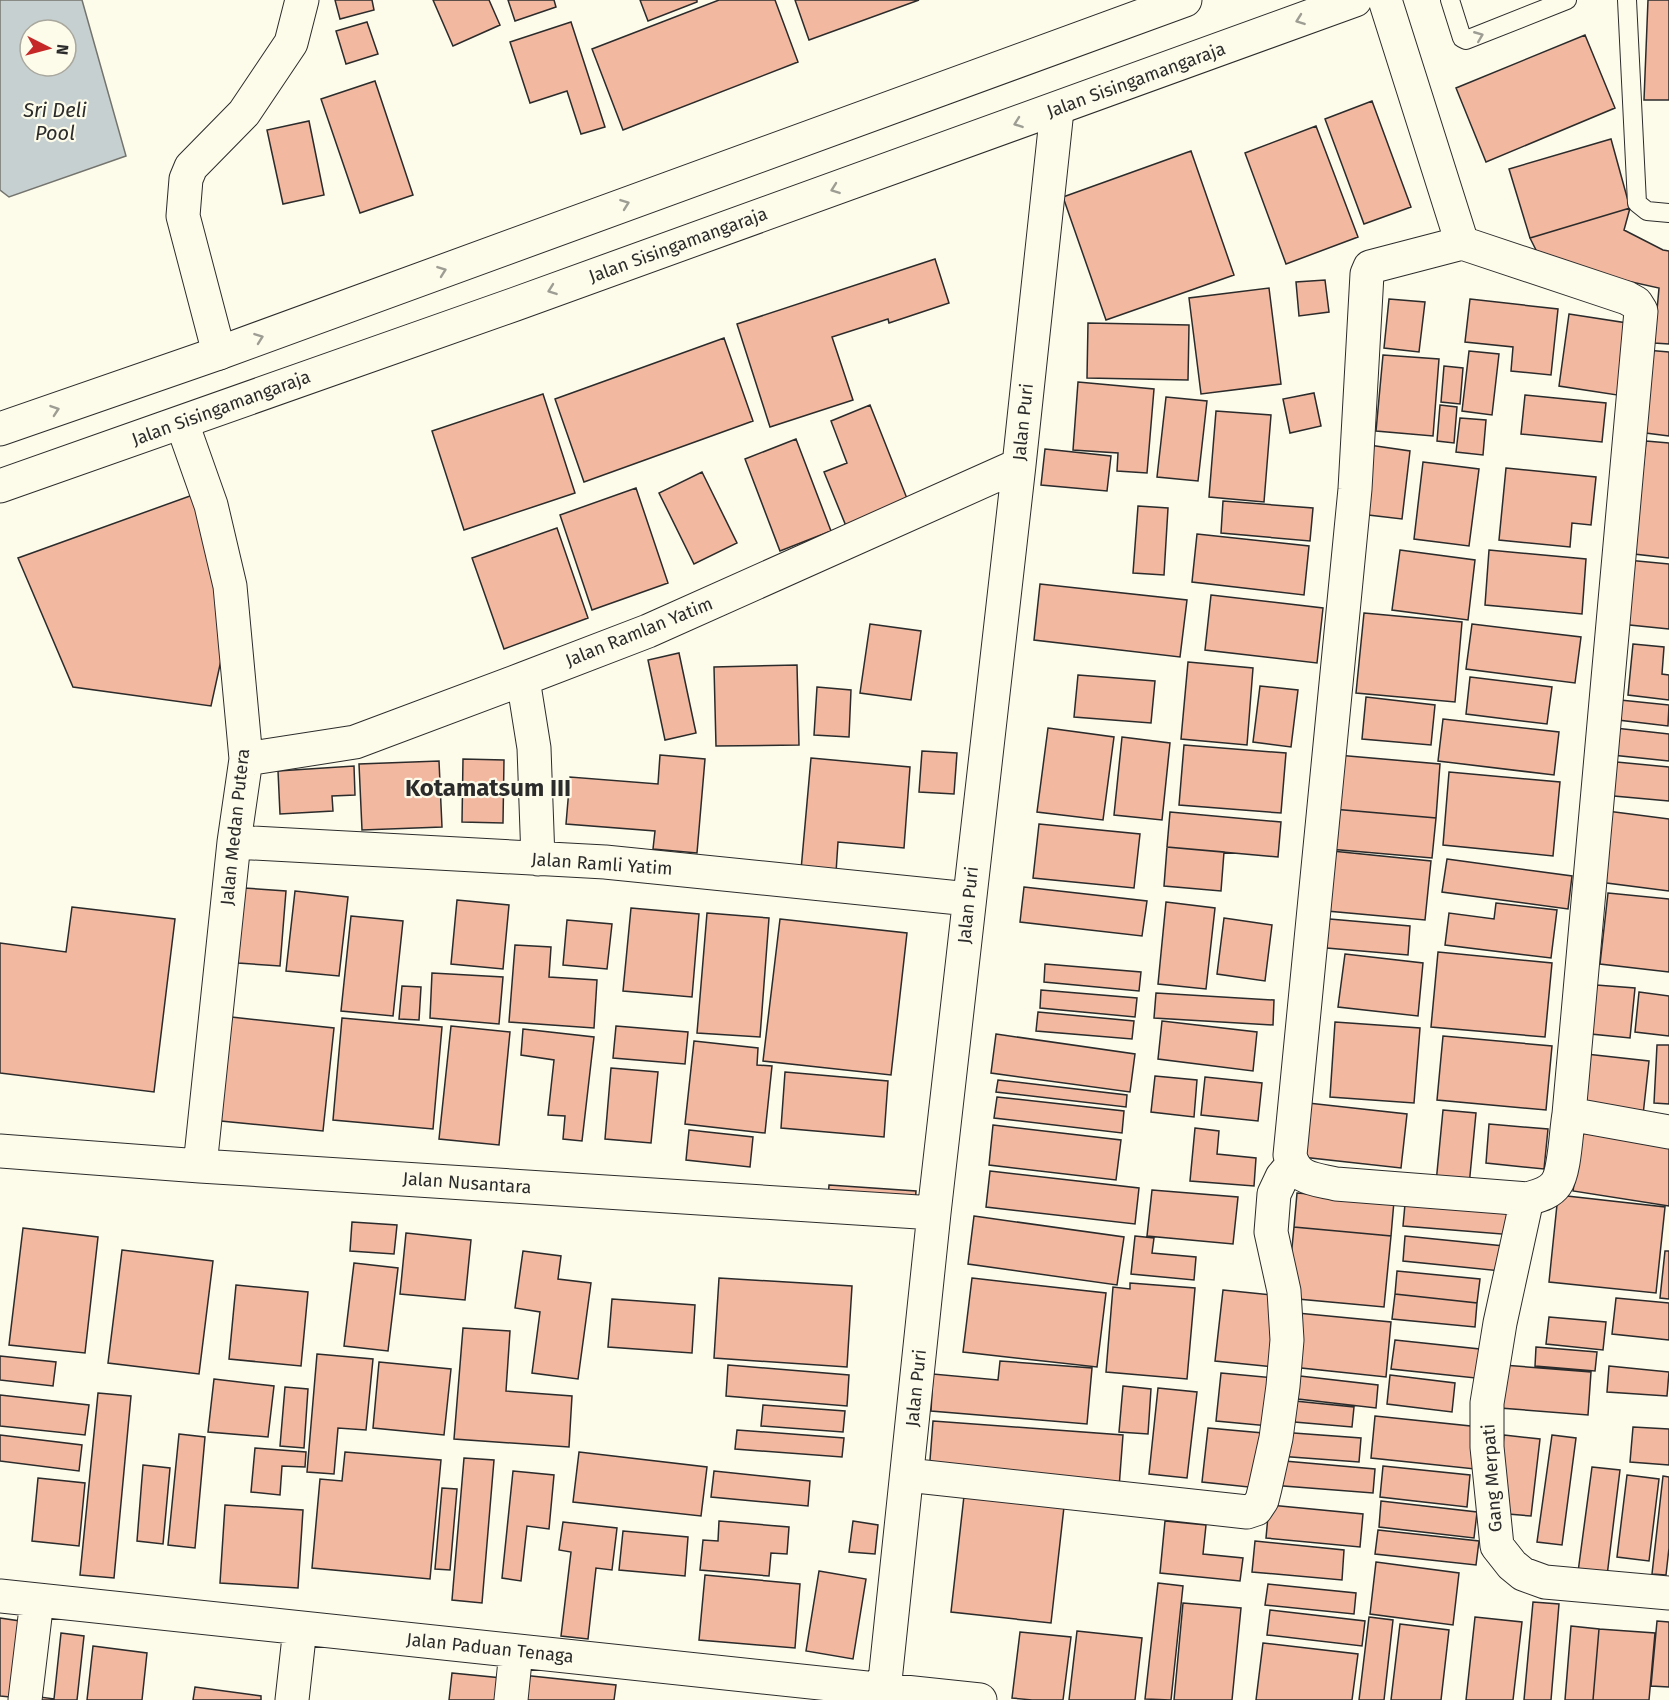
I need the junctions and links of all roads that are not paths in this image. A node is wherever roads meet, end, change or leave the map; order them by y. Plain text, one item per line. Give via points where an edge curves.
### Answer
1 (302, 0) edge
2 (1185, 0) edge
3 (1355, 0) edge
4 (1385, 0) edge
5 (1450, 0) edge
6 (1567, 0) edge
7 (1628, 0) edge
8 (1057, 110) junction
9 (1669, 213) edge
10 (1462, 243) junction
11 (219, 353) junction
12 (182, 423) junction
13 (0, 429) edge
14 (1018, 465) junction
15 (0, 486) edge
16 (523, 679) junction
17 (246, 759) junction
18 (234, 842) junction
19 (537, 859) junction
20 (969, 899) junction
21 (1569, 1114) junction
22 (1669, 1132) edge
23 (0, 1151) edge
24 (1292, 1165) junction
25 (200, 1166) junction
26 (1527, 1199) junction
27 (934, 1213) junction
28 (907, 1475) junction
29 (1669, 1593) edge
30 (0, 1596) edge
31 (37, 1600) junction
32 (300, 1628) junction
33 (516, 1651) junction
34 (884, 1695) edge
35 (25, 1700) edge
36 (292, 1700) edge
37 (511, 1700) edge
38 (980, 1700) edge

1 - 11 street via 291,43 244,113 191,167 186,179 183,216
11 -> 2 street
3 -> 8 street, Jalan Sisingamangaraja
4 - 10 street
5 -> 6 lane via 1466,40
7 - 9 lane via 1637,203 1647,211
8 -> 12 street, Jalan Sisingamangaraja
8 - 14 street, Jalan Puri
10 - 21 street via 1627,298 1641,311
10 - 24 street via 1370,267 1367,274 1355,489
13 -> 11 street
12 - 15 street, Jalan Sisingamangaraja
12 - 17 street, Jalan Medan Putera via 211,505 230,586
14 - 16 street, Jalan Ramlan Yatim via 648,631
14 - 20 street, Jalan Puri
16 - 17 street, Jalan Ramlan Yatim via 355,742
16 - 19 street via 534,748
17 - 18 street, Jalan Medan Putera
18 - 19 street, Jalan Ramli Yatim
18 - 25 street, Jalan Medan Putera
19 - 20 street, Jalan Ramli Yatim via 605,862
20 - 27 street, Jalan Puri
21 - 22 street
21 - 26 street via 1562,1169 1556,1184 1543,1195
23 - 25 street, Jalan Nusantara
24 - 26 street via 1306,1177 1336,1184
24 - 28 street via 1274,1194 1271,1232 1284,1290 1287,1341 1276,1438 1262,1500 1256,1509 1226,1510
25 - 27 street, Jalan Nusantara
26 - 29 street, Gang Merpati via 1487,1403 1487,1447 1497,1546 1523,1574 1545,1582
27 - 28 street, Jalan Puri
28 - 34 street, Jalan Puri
30 - 31 street, Jalan Paduan Tenaga
31 - 32 street, Jalan Paduan Tenaga
31 - 35 street
32 - 33 street, Jalan Paduan Tenaga
32 - 36 street
33 - 34 street, Jalan Paduan Tenaga
33 - 37 street
34 - 38 street, Jalan Paduan Tenaga

